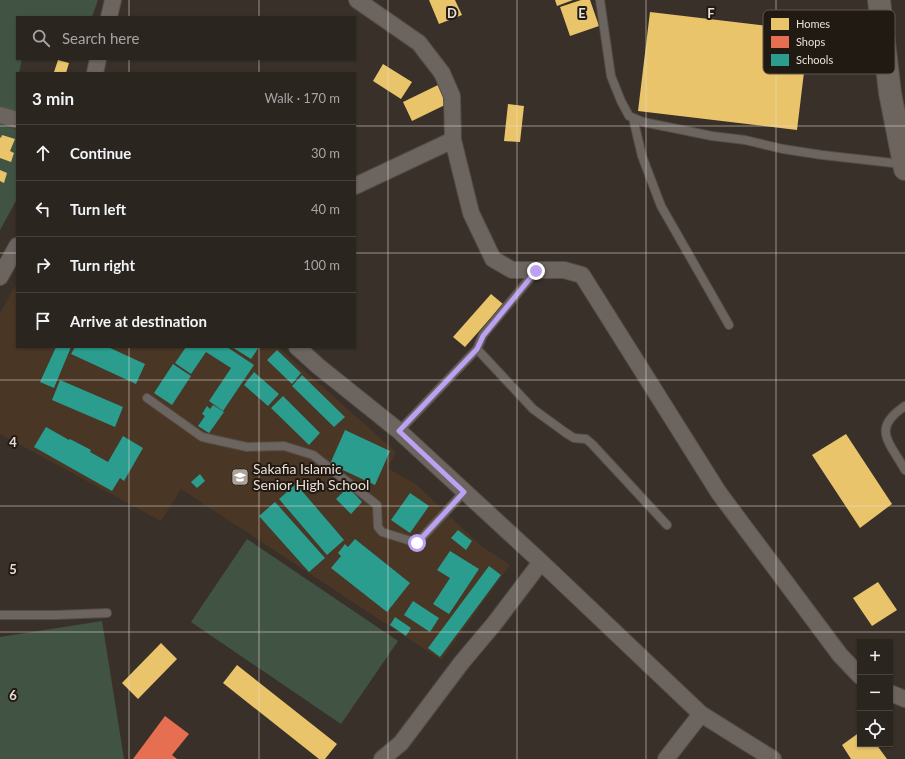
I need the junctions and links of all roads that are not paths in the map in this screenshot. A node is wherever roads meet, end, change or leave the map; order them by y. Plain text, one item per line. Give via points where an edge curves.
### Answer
1 (113, 0) edge
2 (357, 0) edge
3 (600, 0) edge
4 (879, 0) edge
5 (880, 10) edge
6 (109, 16) edge
7 (98, 60) edge
8 (95, 72) edge
9 (888, 74) edge
10 (0, 115) edge
11 (633, 118) junction
12 (16, 120) edge
13 (453, 140) junction
14 (904, 165) edge
15 (356, 186) edge
16 (16, 248) edge
17 (536, 271) junction
18 (0, 277) edge
19 (729, 325) dead end
20 (298, 348) edge
21 (477, 349) junction
22 (147, 398) dead end
23 (905, 406) edge
24 (399, 431) junction
25 (905, 470) edge
26 (464, 492) junction
27 (668, 525) dead end
28 (541, 562) junction
29 (107, 613) dead end
30 (0, 615) edge
31 (859, 675) edge
32 (893, 693) edge
33 (905, 699) edge
34 (701, 714) junction
35 (382, 759) edge
36 (666, 759) edge
37 (773, 759) edge

1 - 6 street
2 - 13 street via 419,43 442,72 452,96
3 - 11 lane via 611,76 621,102
4 - 5 street
7 - 8 street
9 - 14 street
10 - 12 street
11 - 14 lane via 783,149
11 - 19 lane via 642,156 661,206
13 - 15 street
13 - 17 street via 471,213 493,259 512,270
16 - 18 street
17 - 21 lane via 483,336
17 - 31 street via 564,270 582,275 718,493 840,655
20 - 24 street
21 - 24 lane
21 - 27 lane via 533,409 574,438 586,439 592,444
22 - 26 lane via 202,437 247,447 284,446 312,455 377,505 378,526 382,532 417,543
23 - 25 lane via 887,422 885,434
24 - 26 street
26 - 28 street
28 - 34 street
28 - 35 street via 401,743
29 - 30 lane
32 - 33 street
34 - 36 street
34 - 37 street

